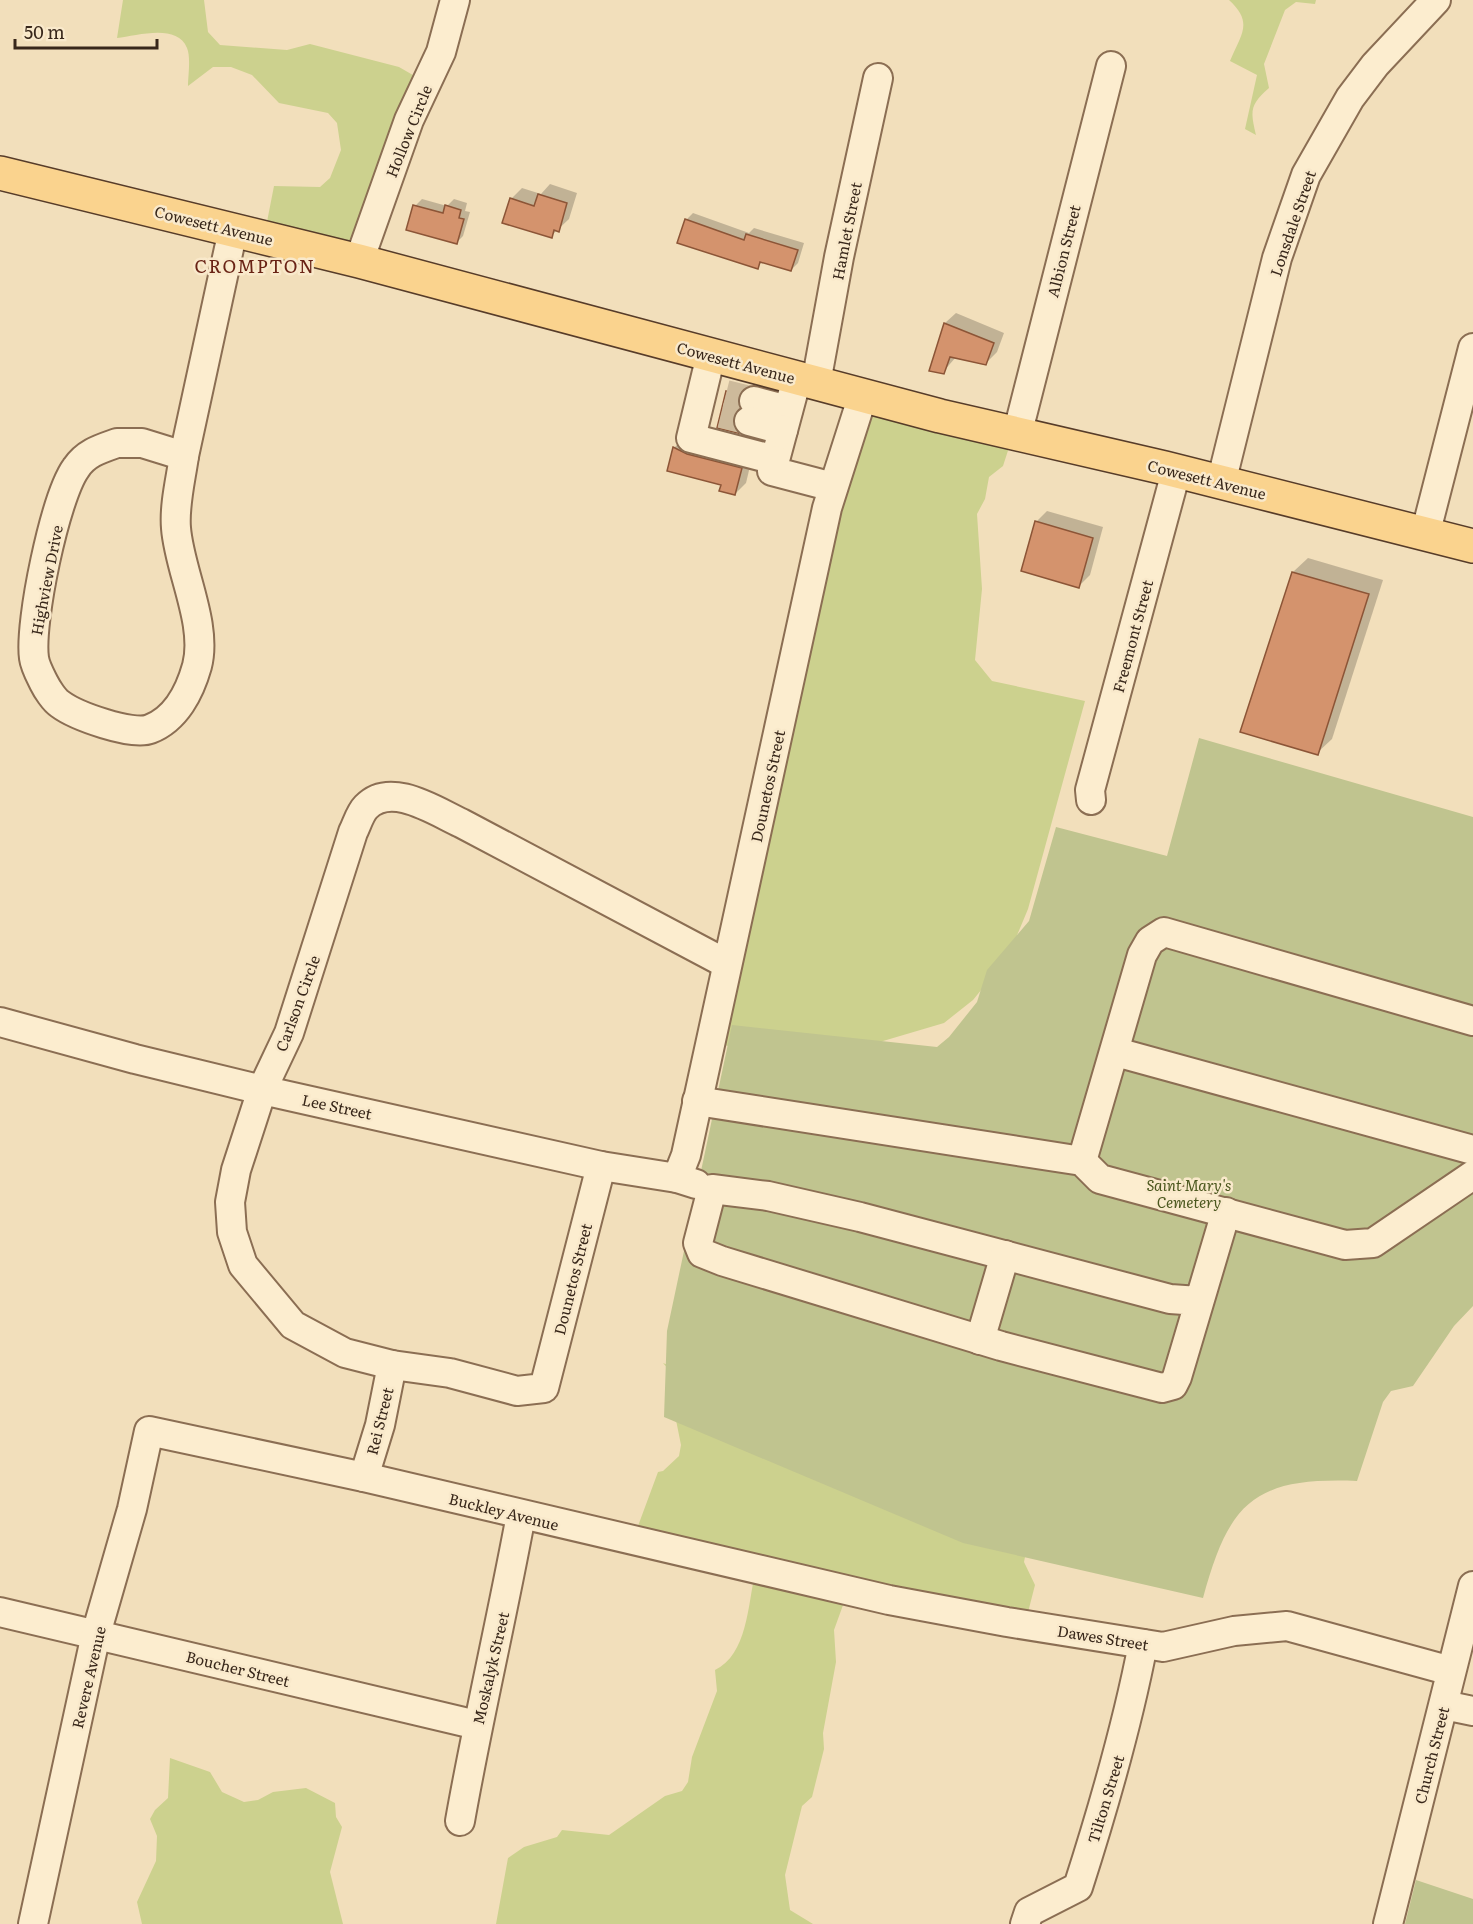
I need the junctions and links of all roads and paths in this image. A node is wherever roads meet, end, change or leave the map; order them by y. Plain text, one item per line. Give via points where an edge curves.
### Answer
1 (455, 0) edge
2 (1436, 0) edge
3 (1111, 66) dead end
4 (878, 78) dead end
5 (0, 172) edge
6 (234, 230) junction
7 (358, 261) junction
8 (1473, 348) edge
9 (711, 355) junction
10 (806, 381) junction
11 (863, 395) junction
12 (752, 411) tunnel mouth
13 (785, 420) junction
14 (1017, 435) junction
15 (184, 456) junction
16 (775, 460) junction
17 (1176, 472) junction
18 (1221, 483) junction
19 (833, 487) junction
20 (1425, 535) junction
21 (1473, 546) edge
22 (1091, 800) dead end
23 (727, 964) junction
24 (1473, 1021) edge
25 (0, 1022) edge
26 (1116, 1052) junction
27 (262, 1090) junction
28 (697, 1101) junction
29 (1473, 1150) edge
30 (1082, 1161) junction
31 (601, 1166) junction
32 (1473, 1176) edge
33 (677, 1178) junction
34 (712, 1189) junction
35 (1226, 1212) junction
36 (1005, 1255) junction
37 (1199, 1301) junction
38 (980, 1340) junction
39 (393, 1365) junction
40 (541, 1389) joint
41 (149, 1431) joint
42 (364, 1477) junction
43 (521, 1515) junction
44 (1473, 1586) edge
45 (858, 1593) joint
46 (0, 1612) edge
47 (96, 1634) junction
48 (1143, 1644) junction
49 (1451, 1671) junction
50 (1444, 1705) junction
51 (1473, 1711) edge
52 (477, 1725) junction
53 (460, 1821) dead end
54 (33, 1924) edge
55 (1025, 1924) edge
56 (1388, 1924) edge

1 - 7 street, Hollow Circle via 441,52 410,120
2 - 18 street, Lonsdale Street via 1350,98 1306,175 1277,258
3 - 14 street, Albion Street
4 - 10 street, Hamlet Street via 839,257
5 - 6 main road, Cowesett Avenue
6 - 7 main road, Cowesett Avenue
6 - 15 street, Highview Drive
7 - 9 main road, Cowesett Avenue
8 - 20 street
9 - 10 main road, Cowesett Avenue
9 - 16 street via 712,401 691,438
10 - 11 main road, Cowesett Avenue
10 - 13 street, Hamlet Street
11 - 14 main road, Cowesett Avenue
11 - 19 street, Dounetos Street
12 - 13 street
13 - 16 street, Hamlet Street
14 - 17 main road, Cowesett Avenue
15 - 15 street, Highview Drive via 175,526 199,636 198,664 187,693 170,718 149,730 123,729 60,704 45,686 34,659 34,627 50,545 75,469 92,451 117,443 142,443
16 - 19 street via 772,471
17 - 18 main road, Cowesett Avenue
17 - 22 street, Freemont Street via 1090,790
18 - 20 main road, Cowesett Avenue
19 - 23 street, Dounetos Street
20 - 21 main road, Cowesett Avenue
23 - 27 street, Carlson Circle via 461,823 418,804 383,796 366,807 353,832 289,1033
23 - 28 street, Dounetos Street
24 - 26 street via 1164,932 1150,940 1142,955
25 - 27 street, Lee Street
26 - 29 street
26 - 30 street
27 - 31 street, Lee Street
27 - 39 street, Carlson Circle via 236,1170 230,1202 232,1232 243,1264 293,1325 345,1353
28 - 30 street
28 - 33 street, Dounetos Street
30 - 35 street via 1100,1179
31 - 33 street, Lee Street
31 - 40 street, Dounetos Street
32 - 35 street via 1373,1243 1358,1246
33 - 34 street, Lee Street
34 - 36 street, Lee Street via 768,1196
34 - 38 street via 698,1243 702,1253
35 - 37 street
36 - 37 street, Lee Street via 1170,1299
36 - 38 street
37 - 38 street via 1177,1377 1173,1385 1162,1388
39 - 40 street, Carlson Circle via 450,1373 517,1391
39 - 42 street, Rei Street
41 - 42 street, Buckley Avenue
41 - 47 street, Revere Avenue via 132,1509
42 - 43 street, Buckley Avenue
43 - 45 street, Buckley Avenue
43 - 52 street, Moskalyk Street
44 - 49 street, Church Street
45 - 48 street, Dawes Street
46 - 47 street, Boucher Street
47 - 52 street, Boucher Street
47 - 54 street, Revere Avenue
48 - 49 street, Dawes Street via 1163,1647 1234,1631 1287,1626
48 - 55 street, Tilton Street via 1111,1785 1078,1887 1029,1912
49 - 50 street, Church Street
50 - 51 street
50 - 56 street, Church Street
52 - 53 street, Moskalyk Street

